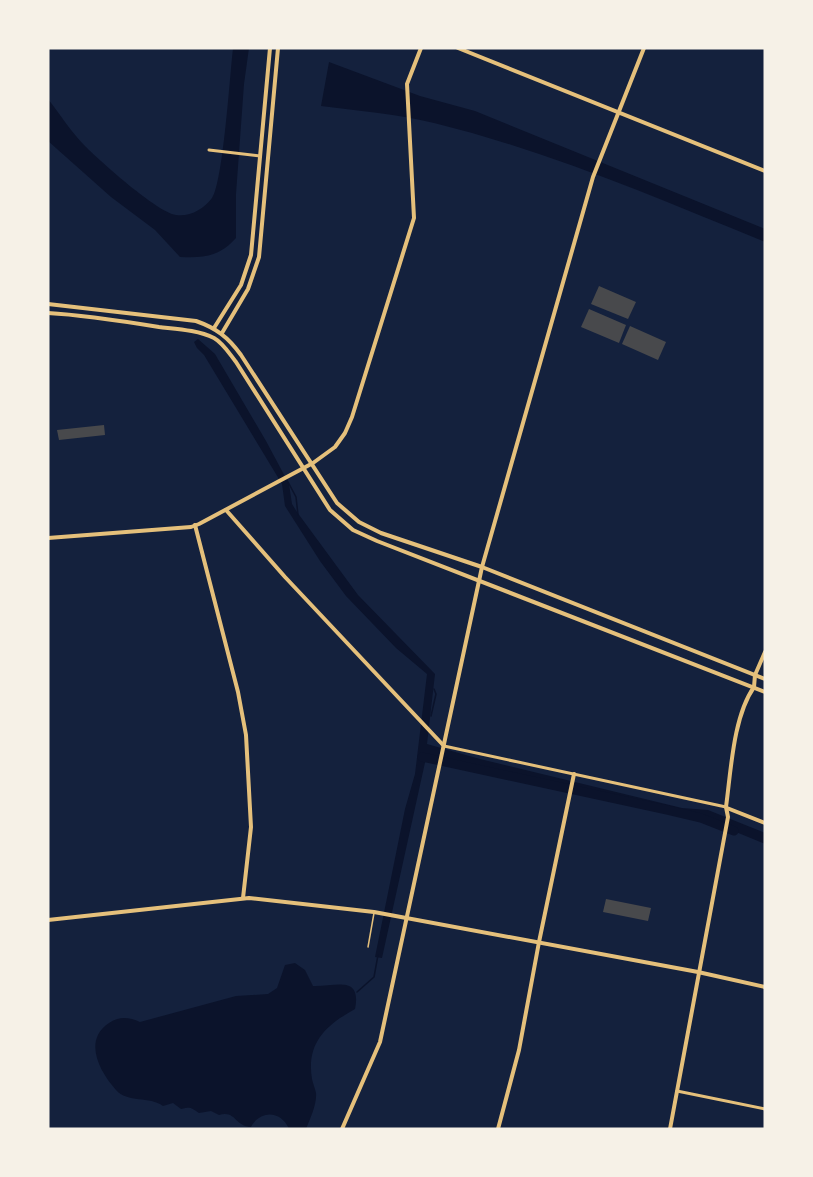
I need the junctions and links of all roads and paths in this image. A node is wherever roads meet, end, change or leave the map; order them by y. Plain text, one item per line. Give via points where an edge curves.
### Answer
1 (270, 48) edge
2 (278, 48) edge
3 (421, 48) edge
4 (458, 48) edge
5 (644, 48) edge
6 (618, 112) junction
7 (209, 150) dead end
8 (261, 156) junction
9 (765, 171) edge
10 (48, 304) edge
11 (48, 313) edge
12 (214, 328) junction
13 (222, 333) junction
14 (313, 463) junction
15 (305, 468) junction
16 (226, 510) junction
17 (195, 525) junction
18 (48, 538) edge
19 (482, 567) junction
20 (479, 581) junction
21 (765, 652) edge
22 (754, 675) junction
23 (765, 679) edge
24 (754, 687) junction
25 (765, 692) edge
26 (444, 747) junction
27 (574, 774) junction
28 (726, 807) junction
29 (765, 823) edge
30 (243, 898) junction
31 (374, 912) junction
32 (407, 918) junction
33 (48, 921) edge
34 (538, 942) junction
35 (368, 947) dead end
36 (698, 972) junction
37 (765, 987) edge
38 (677, 1091) junction
39 (765, 1109) edge
40 (342, 1129) edge
41 (498, 1129) edge
42 (670, 1129) edge

1 - 8 street
2 - 13 street via 259,257 248,289
3 - 14 street via 407,84 414,218 345,433 335,447
4 - 6 street
5 - 6 street
6 - 9 street
6 - 19 street via 594,175
7 - 8 street
8 - 12 street via 251,255 241,285
10 - 12 street via 165,316
11 - 15 street via 170,328 214,338 227,349
12 - 13 street
13 - 14 street
14 - 15 street
14 - 19 street via 337,503 359,522
15 - 16 street
15 - 20 street via 330,510 353,530
16 - 17 street
16 - 26 street
17 - 18 street
17 - 30 street via 246,735 250,827
19 - 20 street
19 - 22 street
20 - 24 street
20 - 26 street
21 - 22 street
22 - 23 street
22 - 24 street
23 - 24 street
24 - 25 street
24 - 28 street via 745,700
26 - 27 street
26 - 32 street
27 - 28 street
27 - 34 street
28 - 29 street
28 - 36 street via 728,817
30 - 31 street
30 - 33 street
31 - 32 street
31 - 35 lane
32 - 34 street
32 - 40 street via 380,1042
34 - 36 street
34 - 41 street via 519,1050
36 - 37 street
36 - 38 street
38 - 39 street
38 - 42 street

